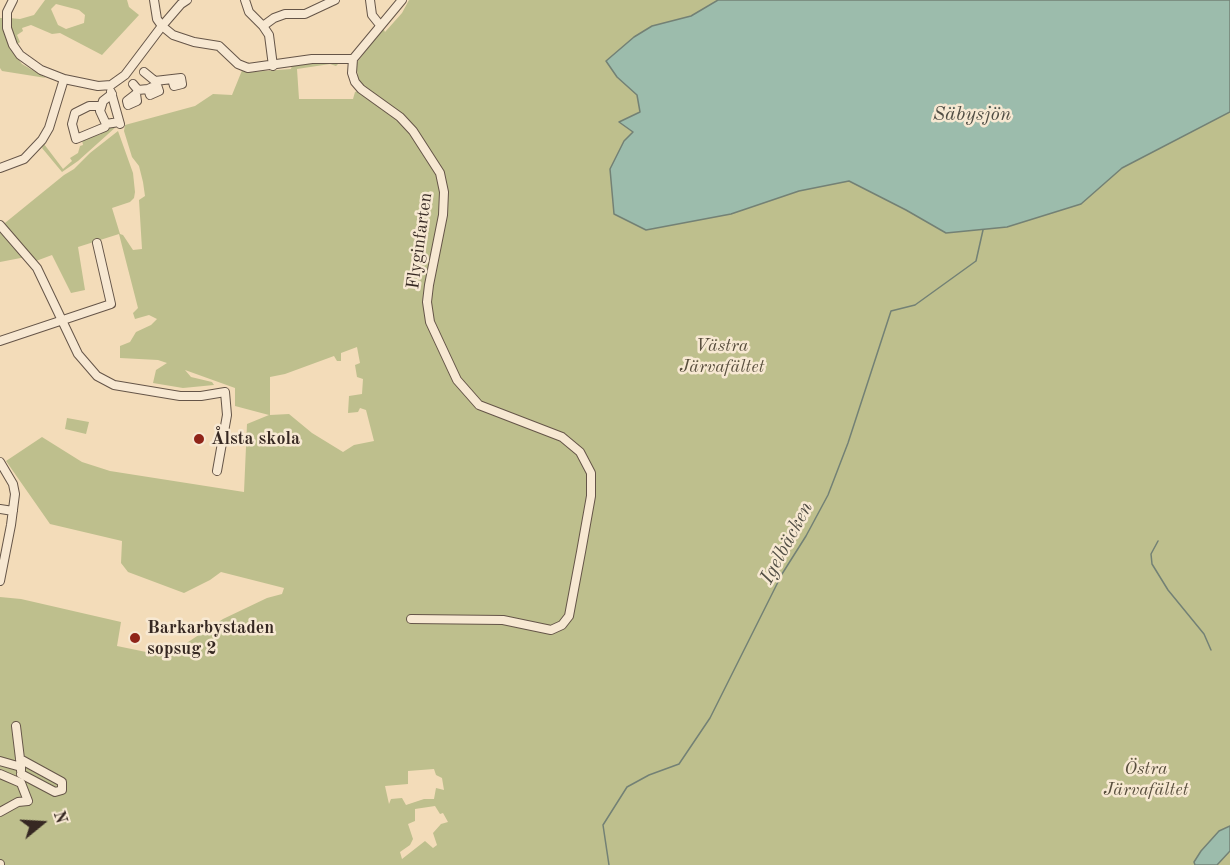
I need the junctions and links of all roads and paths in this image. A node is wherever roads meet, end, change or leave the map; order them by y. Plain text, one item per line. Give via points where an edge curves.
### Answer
1 (13, 0) edge
2 (154, 0) edge
3 (188, 0) edge
4 (245, 0) edge
5 (335, 0) edge
6 (370, 0) edge
7 (402, 0) edge
8 (380, 25) junction
9 (162, 26) junction
10 (263, 26) junction
11 (353, 59) junction
12 (273, 66) junction
13 (144, 72) dead end
14 (172, 79) dead end
15 (64, 80) junction
16 (156, 83) junction
17 (111, 85) junction
18 (136, 89) dead end
19 (112, 94) junction
20 (101, 106) junction
21 (106, 124) junction
22 (0, 168) edge
23 (0, 225) edge
24 (97, 243) dead end
25 (62, 321) junction
26 (0, 341) edge
27 (0, 462) edge
28 (217, 471) dead end
29 (0, 509) edge
30 (13, 512) junction
31 (0, 581) edge
32 (411, 619) dead end
33 (16, 726) dead end
34 (0, 762) edge
35 (21, 771) junction
36 (44, 772) junction
37 (0, 774) edge
38 (38, 783) junction
39 (0, 812) edge

1 - 15 street via 6,19 13,45 30,64
2 - 9 street
3 - 9 street
4 - 10 street via 249,12
5 - 10 street via 305,14 285,14
6 - 8 street via 372,15
7 - 8 street
8 - 11 street
9 - 12 street via 173,35 219,46 248,68
9 - 17 street via 125,75
10 - 12 street via 269,35
11 - 12 street via 312,59
11 - 32 street, Flyginfarten via 355,82 400,117 440,173 444,192 442,215 427,302 430,322 457,380 479,405 562,437 580,453 591,473 579,565 568,616 562,625 551,630 503,620
13 - 16 street
14 - 16 street
15 - 17 street
15 - 22 street via 42,140 24,159
16 - 18 street via 148,89
17 - 19 street
19 - 20 street
19 - 21 street via 119,124
20 - 21 street
20 - 21 street via 89,106 75,113 72,123 76,139
23 - 25 street via 37,268
24 - 25 street via 111,304
25 - 26 street
25 - 28 street via 84,364 106,382 189,397 225,392 228,409
27 - 30 street via 13,484
29 - 30 street
30 - 31 street
33 - 35 street
34 - 35 street
35 - 36 street
35 - 37 street
35 - 38 street
35 - 39 street via 28,801
36 - 38 street
36 - 38 street via 62,782 62,790 55,792

